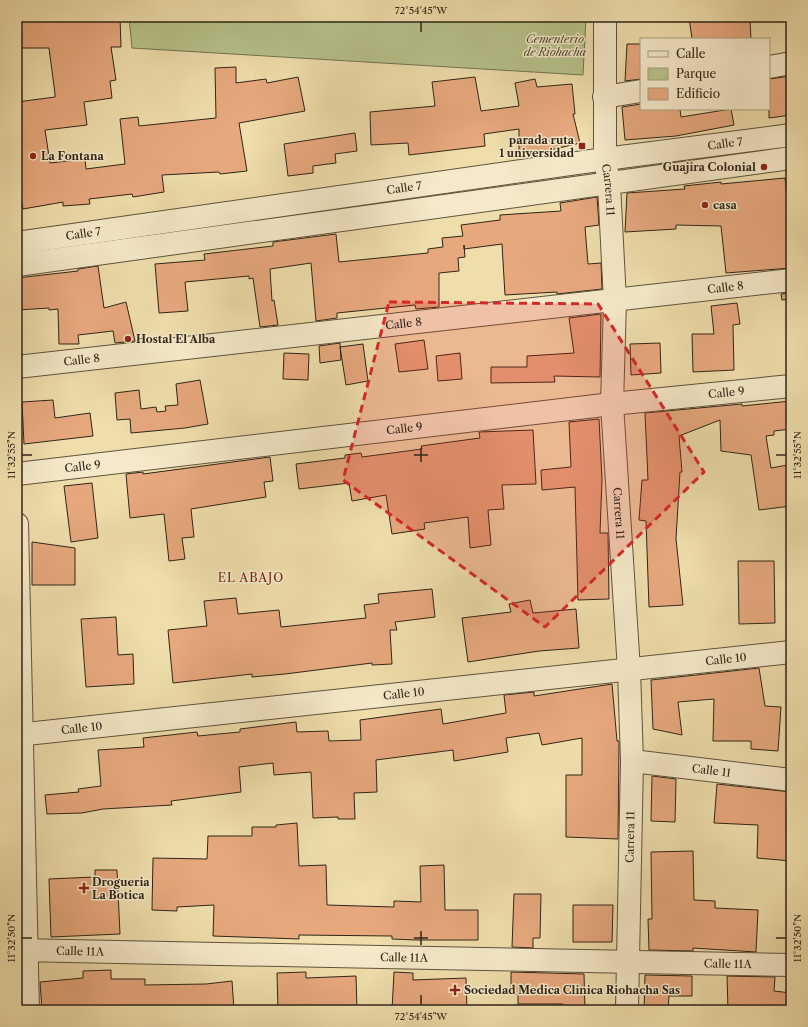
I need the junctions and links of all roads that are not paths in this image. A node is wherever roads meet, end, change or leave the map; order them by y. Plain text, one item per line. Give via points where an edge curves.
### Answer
1 (605, 17) edge
2 (791, 63) edge
3 (770, 67) edge
4 (640, 91) edge
5 (604, 97) junction
6 (791, 135) edge
7 (791, 158) edge
8 (605, 159) junction
9 (609, 184) junction
10 (17, 243) edge
11 (17, 265) edge
12 (791, 280) edge
13 (615, 301) junction
14 (17, 367) edge
15 (791, 386) edge
16 (612, 404) junction
17 (17, 474) edge
18 (17, 524) edge
19 (791, 652) edge
20 (629, 670) junction
21 (20, 734) edge
22 (632, 760) junction
23 (791, 780) edge
24 (22, 950) edge
25 (627, 963) junction
26 (791, 966) edge
27 (28, 1010) edge
28 (628, 1010) edge

1 - 5 street, Carrera 11
2 - 3 street
4 - 5 street
5 - 8 street, Carrera 11
6 - 8 street, Calle 7
7 - 9 street, Calle 7
8 - 9 street, Carrera 11
8 - 10 street, Calle 7
9 - 11 street, Calle 7
9 - 13 street, Carrera 11
12 - 13 street, Calle 8
13 - 14 street, Calle 8
13 - 16 street, Carrera 11
15 - 16 street, Calle 9
16 - 17 street, Calle 9
16 - 20 street, Carrera 11
18 - 21 street
19 - 20 street, Calle 10
20 - 21 street, Calle 10
20 - 22 street, Carrera 11
21 - 24 street
22 - 23 street, Calle 11
22 - 25 street, Carrera 11
24 - 25 street, Calle 11A
24 - 27 street
25 - 26 street, Calle 11A
25 - 28 street, Carrera 11

